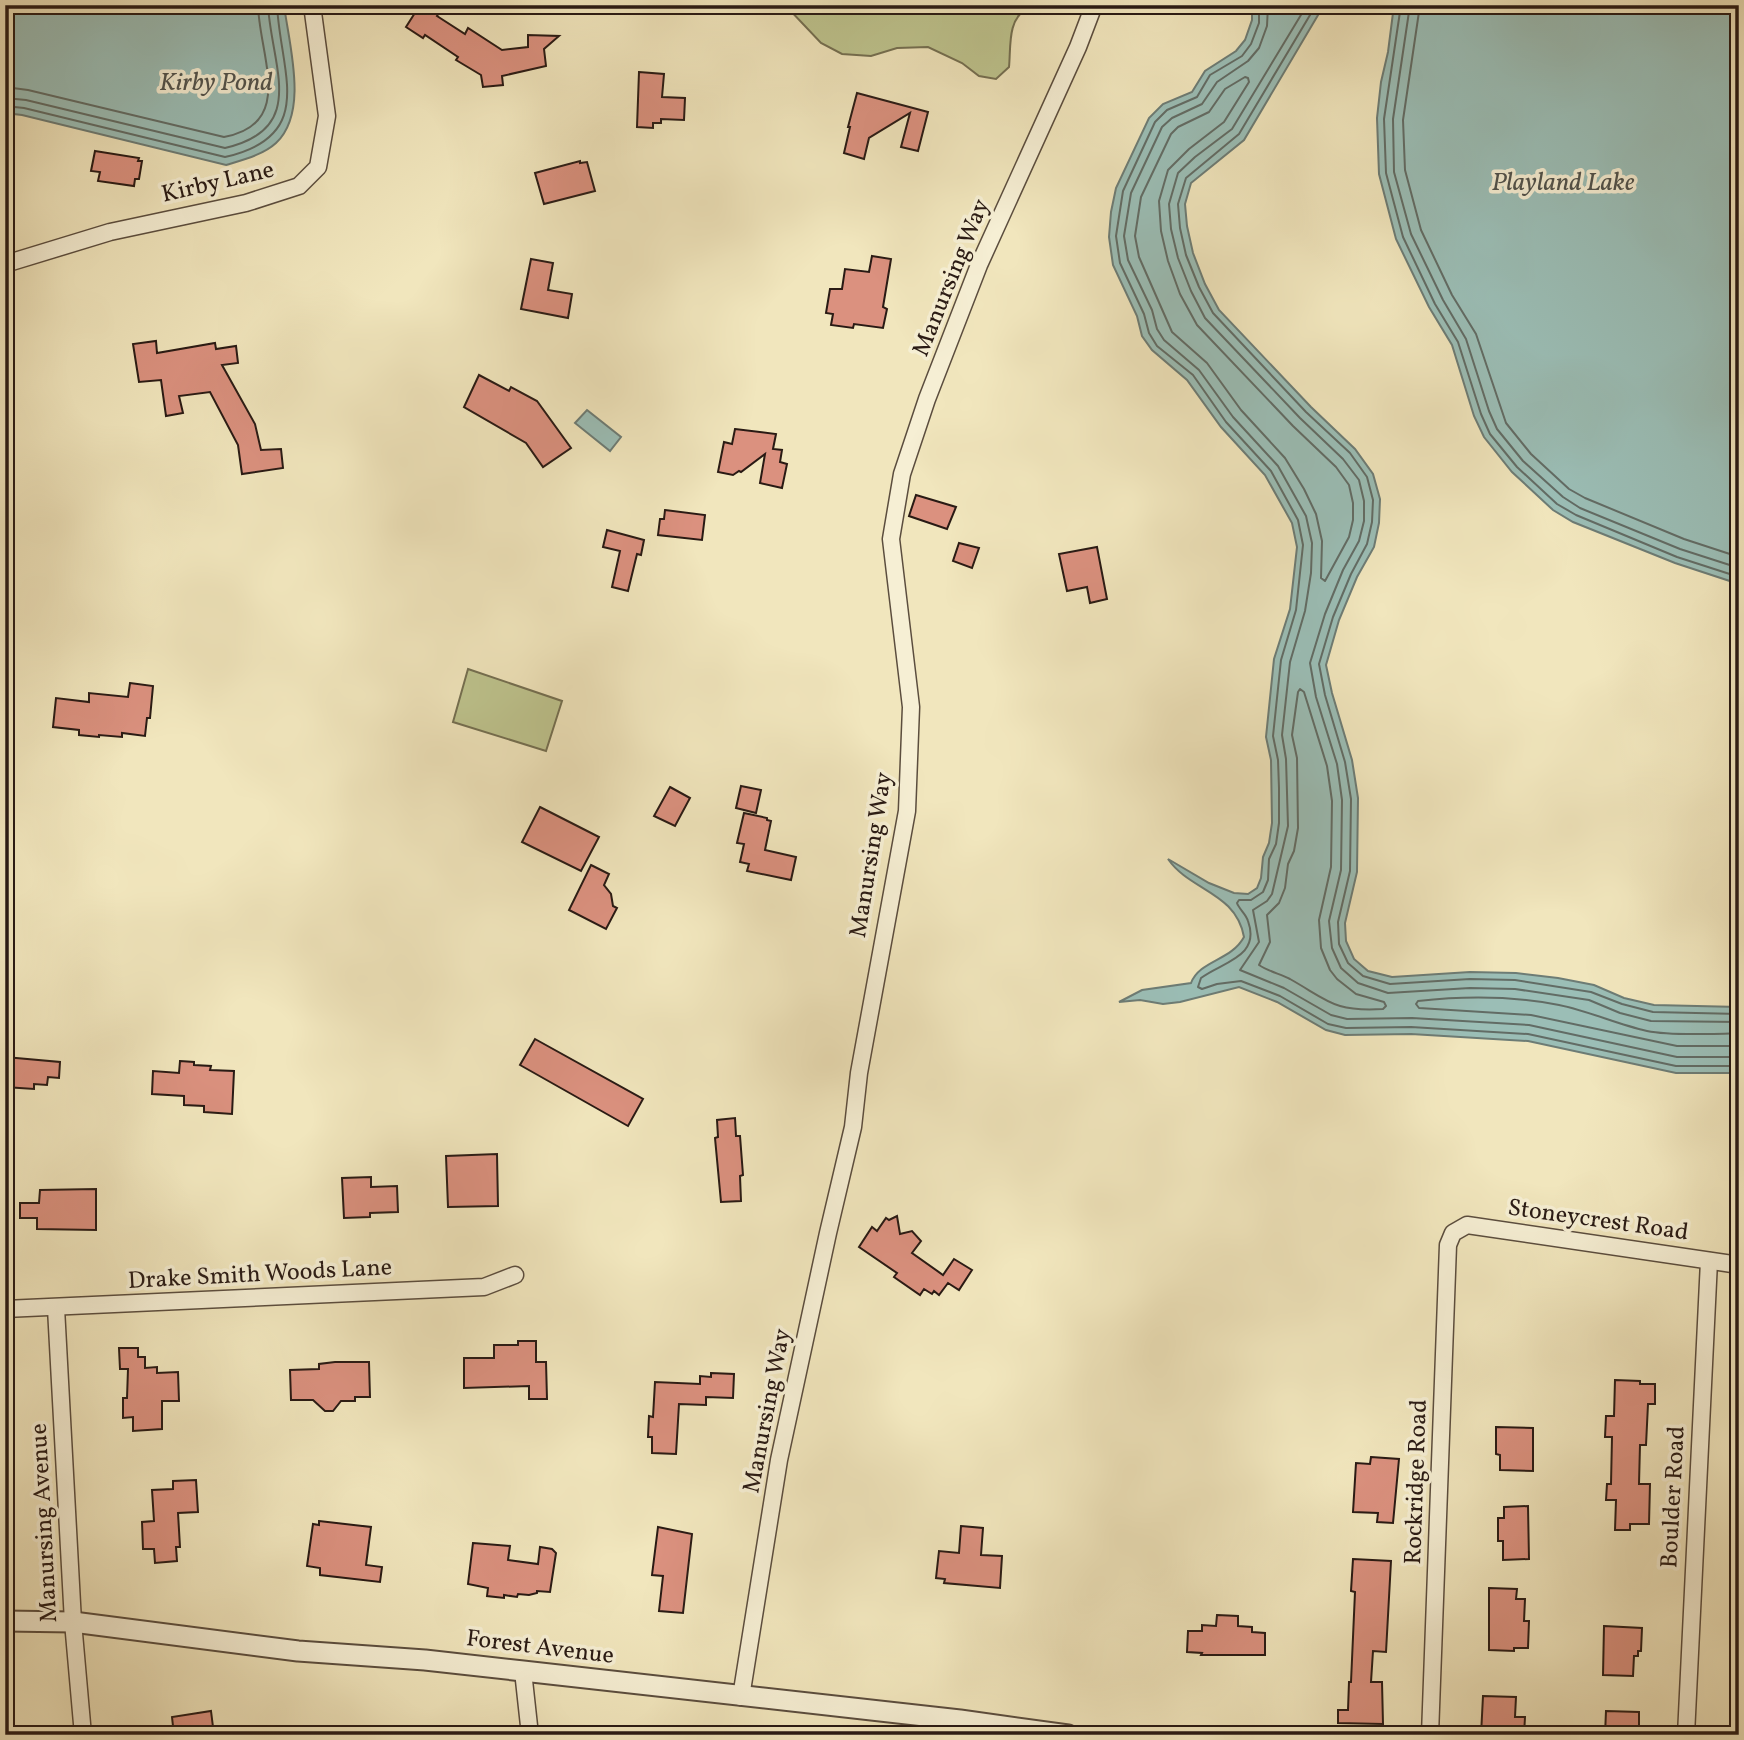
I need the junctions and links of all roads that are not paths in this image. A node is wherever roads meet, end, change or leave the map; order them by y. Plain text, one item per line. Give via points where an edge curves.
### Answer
1 (312, 5) edge
2 (1094, 5) edge
3 (5, 264) edge
4 (1453, 1233) joint
5 (1709, 1261) junction
6 (1739, 1265) edge
7 (515, 1275) dead end
8 (56, 1308) junction
9 (5, 1309) edge
10 (5, 1621) edge
11 (73, 1622) junction
12 (523, 1671) junction
13 (741, 1697) junction
14 (978, 1729) edge
15 (83, 1735) edge
16 (530, 1735) edge
17 (1068, 1735) edge
18 (1430, 1735) edge
19 (1686, 1735) edge

1 - 3 street, Kirby Lane via 327,116 318,167 299,186 246,203 110,232
2 - 13 street, Manursing Way via 979,265 902,474 891,538 912,707 907,811 853,1127 779,1460
4 - 5 street, Stoneycrest Road via 1467,1225
4 - 18 street, Rockridge Road via 1448,1245
5 - 6 street, Stoneycrest Road
5 - 19 street, Boulder Road
7 - 8 street, Drake Smith Woods Lane via 484,1287
8 - 9 street, Drake Smith Woods Lane
8 - 11 street, Manursing Avenue
10 - 11 street, Forest Avenue
11 - 12 street, Forest Avenue via 298,1651
11 - 15 street, Manursing Avenue
12 - 13 street, Forest Avenue
12 - 16 street
13 - 14 street, Forest Avenue
14 - 17 street, Forest Avenue

